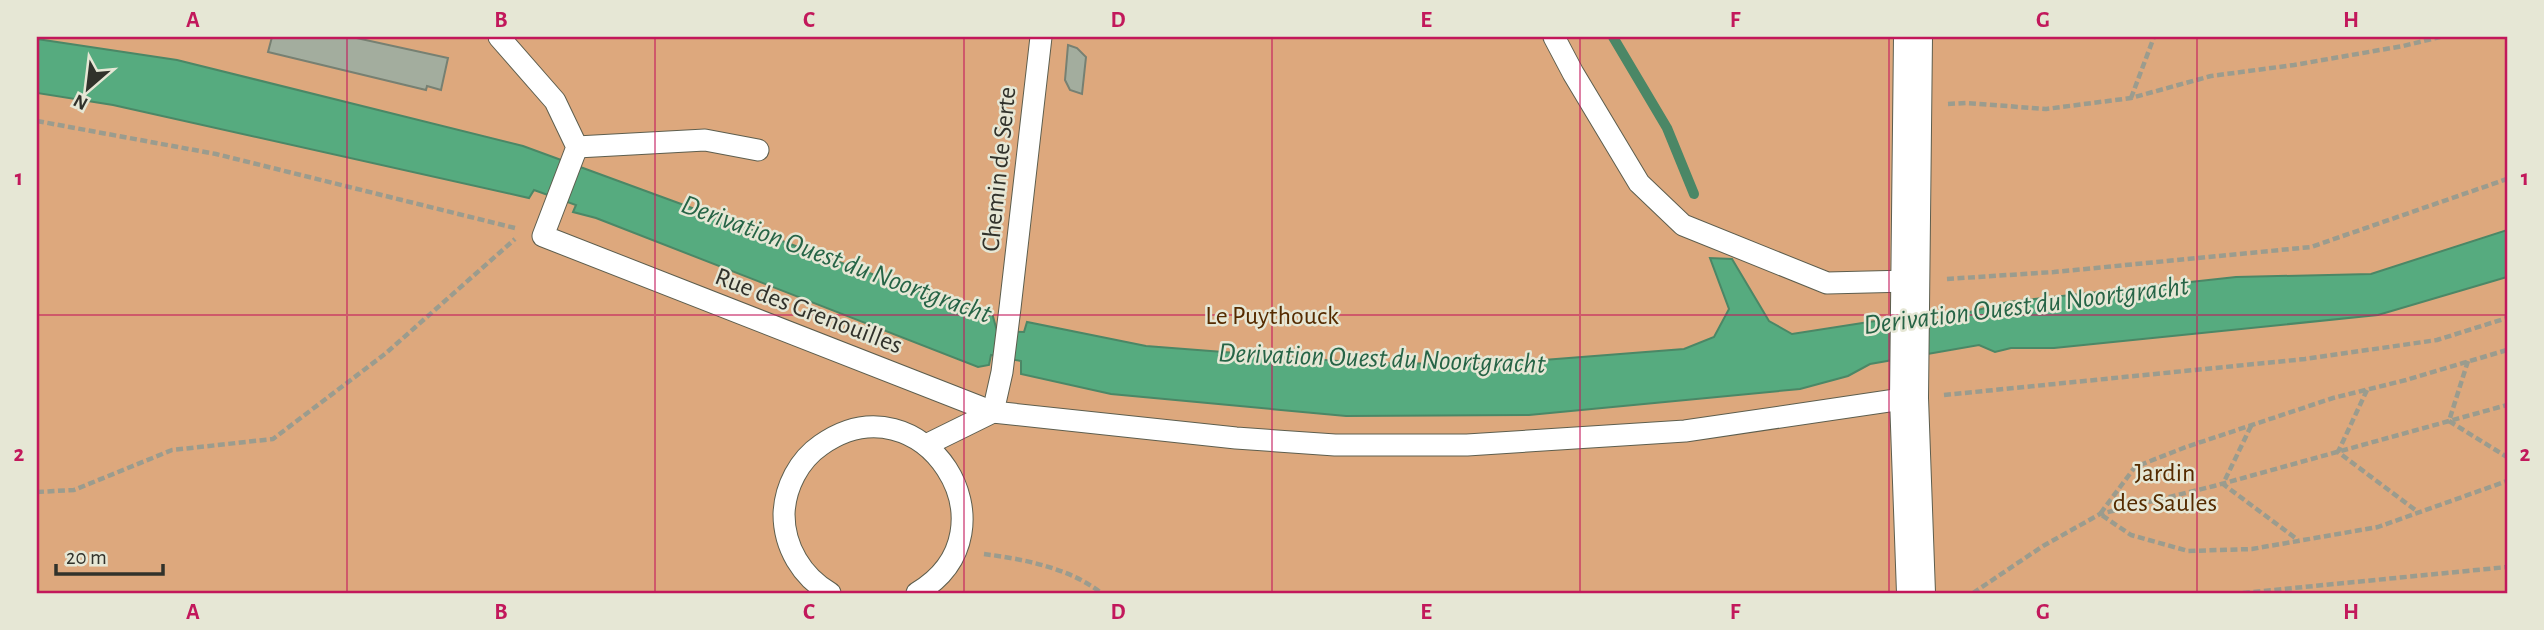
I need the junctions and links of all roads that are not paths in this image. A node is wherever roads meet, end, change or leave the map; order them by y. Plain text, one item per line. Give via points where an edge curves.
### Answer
1 (499, 37) edge
2 (1041, 37) edge
3 (1554, 37) edge
4 (1913, 37) edge
5 (758, 150) dead end
6 (576, 151) junction
7 (1909, 294) junction
8 (1909, 389) junction
9 (993, 412) junction
10 (926, 445) junction
11 (830, 593) edge
12 (919, 593) edge
13 (1916, 593) edge

1 - 6 lane via 555,101
2 - 9 lane, Chemin de Serte via 1002,372
3 - 7 lane via 1639,183 1683,225 1827,283
4 - 7 street
5 - 6 lane via 705,140
6 - 9 lane, Rue des Grenouilles via 543,236
7 - 8 street
8 - 9 lane, Rue des Grenouilles via 1685,431 1467,446 1260,440
8 - 13 street
9 - 10 lane
10 - 11 lane via 900,431 856,429 816,448 797,470 786,497 788,541 801,568
10 - 12 lane via 947,466 959,492 962,521 956,550 941,574

